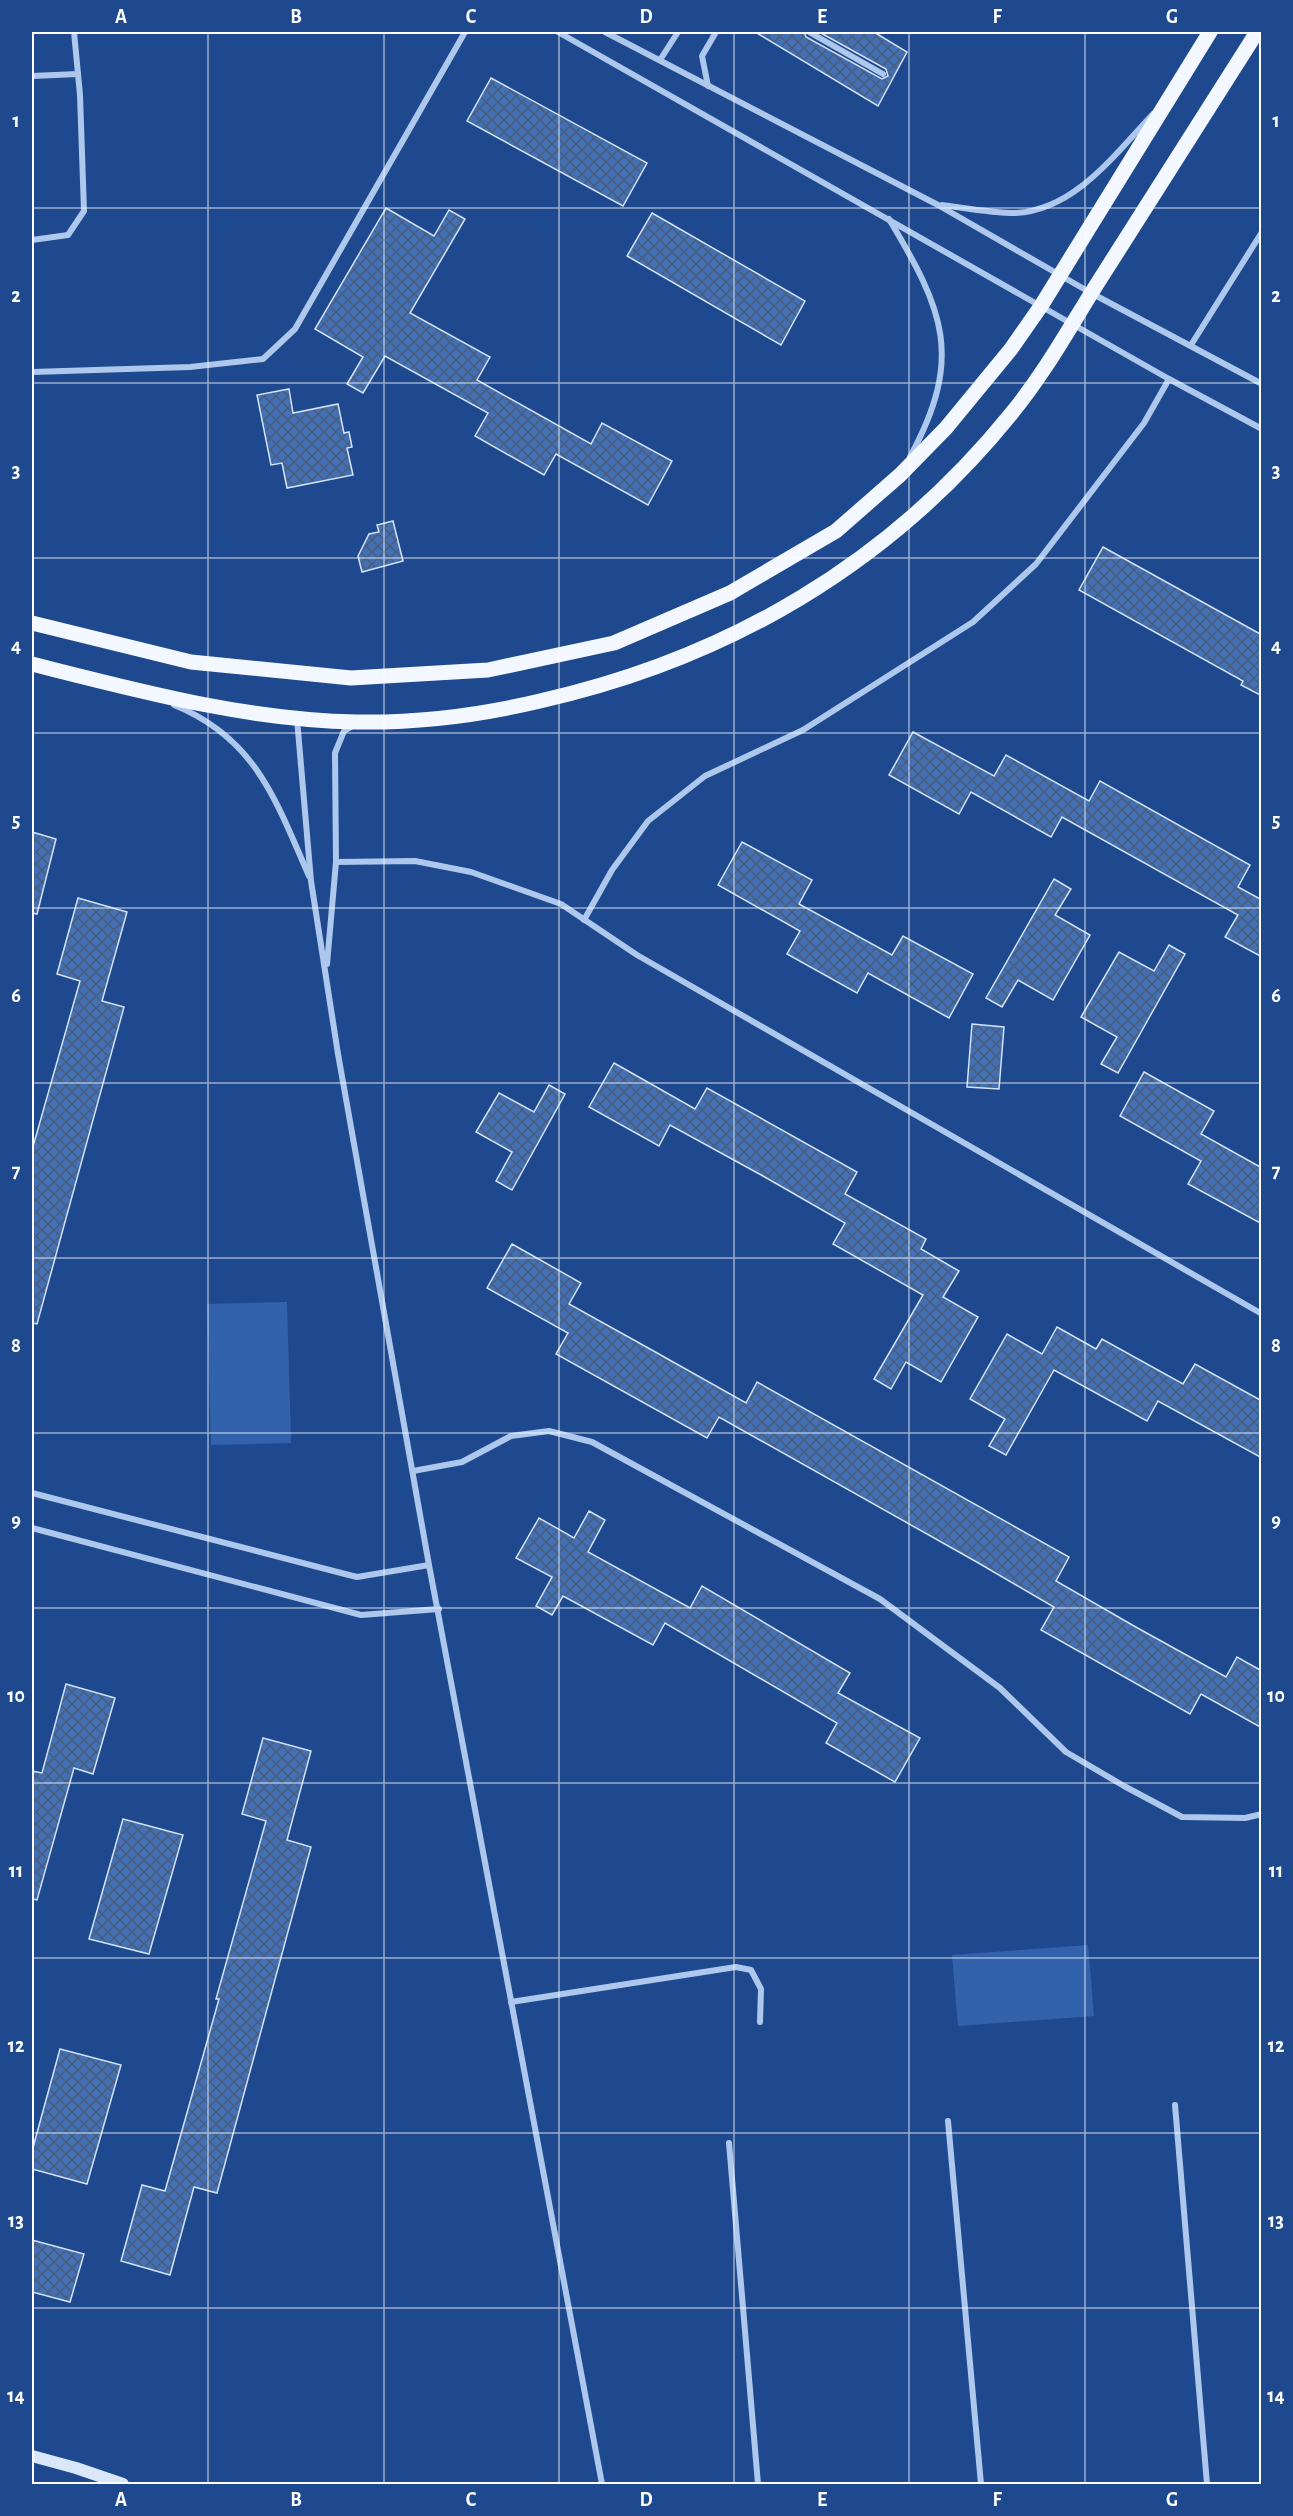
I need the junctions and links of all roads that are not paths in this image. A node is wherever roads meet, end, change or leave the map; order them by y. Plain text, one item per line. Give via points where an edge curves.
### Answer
1 (74, 32) edge
2 (465, 32) edge
3 (558, 32) edge
4 (605, 32) edge
5 (678, 32) edge
6 (716, 32) edge
7 (809, 32) edge
8 (1210, 32) edge
9 (1257, 32) edge
10 (660, 60) junction
11 (78, 74) junction
12 (883, 74) dead end
13 (32, 76) edge
14 (708, 86) junction
15 (1172, 94) junction
16 (938, 205) junction
17 (888, 218) junction
18 (1262, 232) edge
19 (32, 240) edge
20 (1059, 275) junction
21 (1091, 292) junction
22 (1041, 306) junction
23 (1074, 323) junction
24 (1191, 345) junction
25 (32, 372) edge
26 (1169, 379) junction
27 (1262, 384) edge
28 (1262, 429) edge
29 (900, 475) junction
30 (32, 623) edge
31 (32, 664) edge
32 (143, 692) junction
33 (297, 718) junction
34 (359, 722) junction
35 (336, 862) junction
36 (311, 881) junction
37 (584, 920) junction
38 (327, 973) junction
39 (1262, 1314) edge
40 (414, 1471) junction
41 (32, 1493) edge
42 (32, 1528) edge
43 (429, 1565) junction
44 (439, 1609) junction
45 (1262, 1814) edge
46 (510, 2002) junction
47 (760, 2022) dead end
48 (1175, 2105) dead end
49 (948, 2121) dead end
50 (729, 2143) dead end
51 (32, 2456) edge
52 (123, 2484) edge
53 (602, 2484) edge
54 (758, 2484) edge
55 (981, 2484) edge
56 (1207, 2484) edge

1 - 11 street
2 - 25 street via 295,330 263,359 190,367
3 - 17 street
4 - 10 street
5 - 10 street
6 - 14 street via 702,56
7 - 12 street
8 - 15 main road
9 - 21 main road
10 - 14 street
11 - 13 street
11 - 19 street via 84,212 68,235
14 - 16 street
15 - 16 street via 1099,170 1059,201 1013,213
15 - 20 main road
16 - 20 street
17 - 22 street
17 - 29 street via 923,276 941,342 942,369 936,402
18 - 24 street
20 - 21 street
20 - 22 main road
21 - 23 main road
21 - 24 street
22 - 23 street
22 - 29 main road via 979,389
23 - 26 street
23 - 34 main road via 1010,416 921,510 873,550 773,615 656,669 595,689 478,714
24 - 27 street
26 - 28 street
26 - 37 street via 1144,423 1036,564 973,622 803,730 705,776 648,821 612,870
29 - 30 main road via 836,531 730,593 614,643 488,670 351,678 191,662
31 - 32 main road
32 - 33 main road via 236,712
32 - 36 street via 187,710 237,744 271,790
33 - 34 main road
33 - 36 street
34 - 35 street via 344,732 335,753
35 - 37 street via 415,861 471,872 561,904
35 - 38 street
36 - 38 street
37 - 39 street via 647,961
38 - 40 street via 338,1054
40 - 43 street
40 - 45 street via 462,1462 511,1436 549,1431 592,1443 880,1599 1000,1688 1066,1752 1124,1786 1182,1817 1245,1818
41 - 43 street via 345,1574 357,1576
42 - 44 street via 361,1615
43 - 44 street
44 - 46 street
46 - 47 street via 736,1967 751,1970 761,1989
46 - 53 street
48 - 56 street
49 - 55 street
50 - 54 street
51 - 52 street

